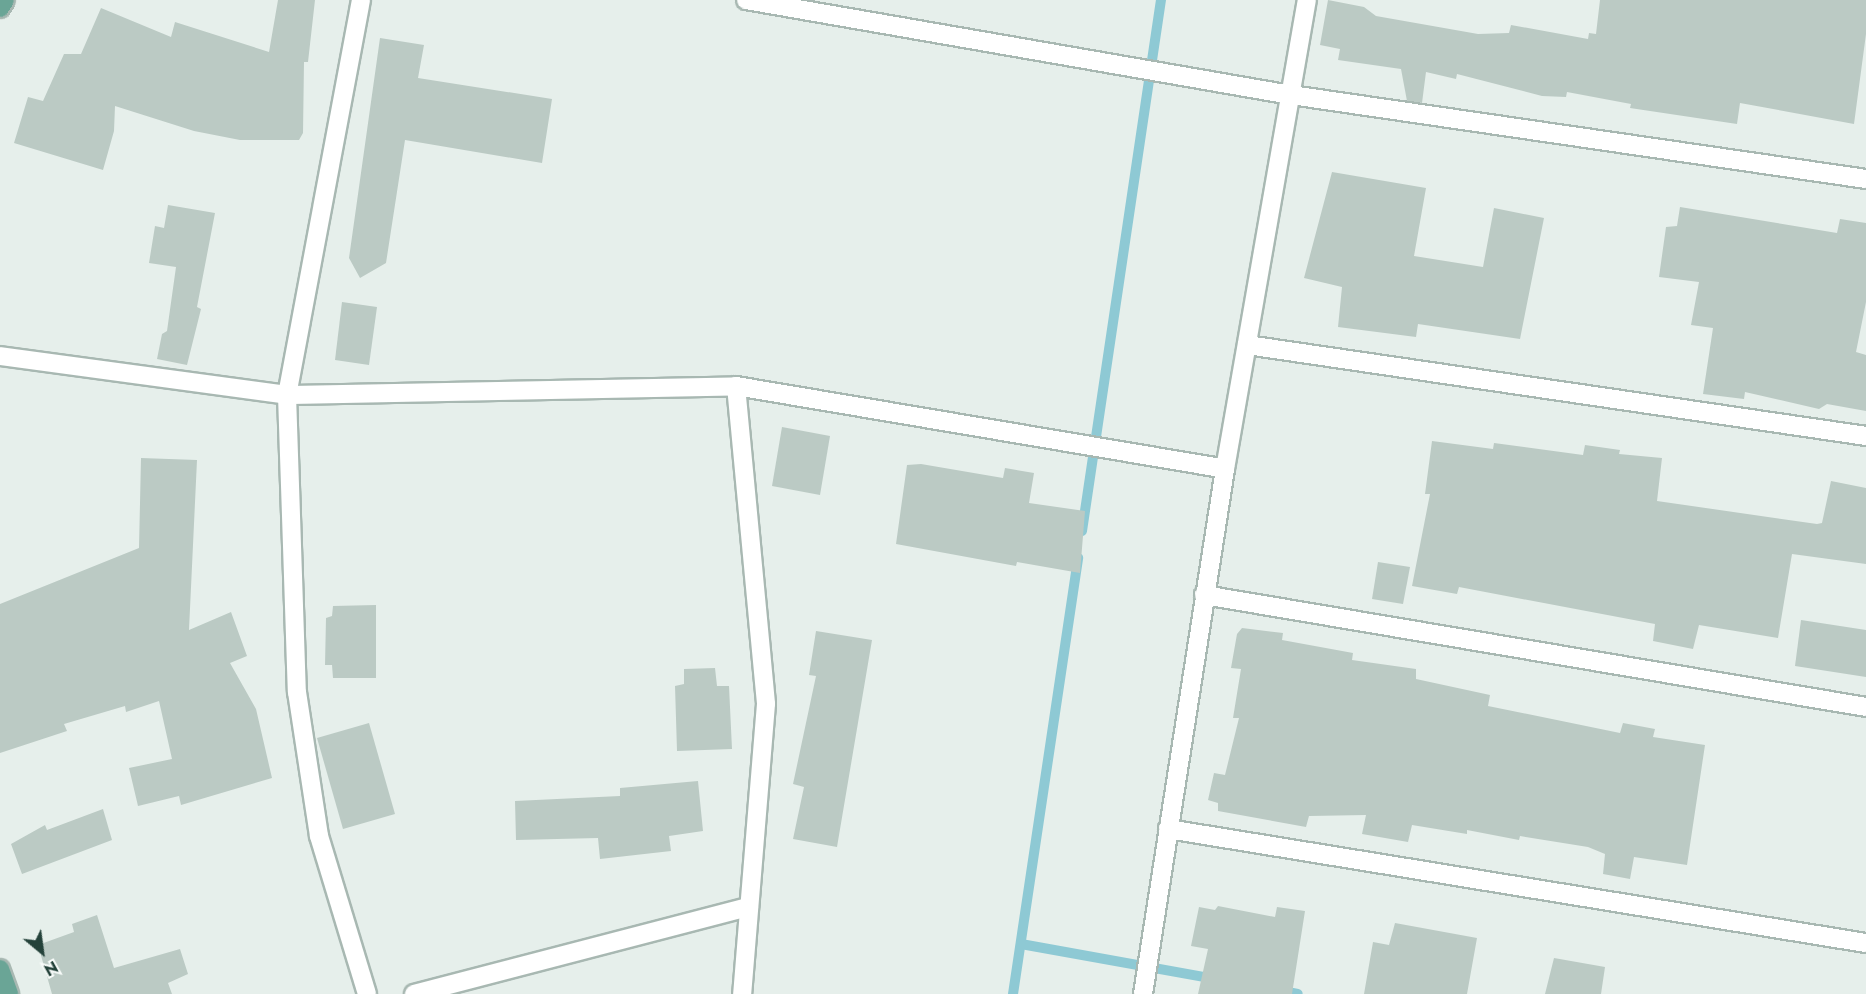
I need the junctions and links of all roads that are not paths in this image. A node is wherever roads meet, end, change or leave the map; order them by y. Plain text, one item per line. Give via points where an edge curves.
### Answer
1 (5, 0) edge
2 (362, 0) edge
3 (746, 0) edge
4 (1307, 0) edge
5 (0, 8) edge
6 (1291, 95) junction
7 (1866, 179) edge
8 (1247, 345) junction
9 (0, 356) edge
10 (736, 386) junction
11 (287, 395) junction
12 (1866, 436) edge
13 (1225, 469) junction
14 (1204, 595) junction
15 (1866, 707) edge
16 (1168, 829) junction
17 (749, 907) junction
18 (1866, 943) edge
19 (0, 969) edge
20 (9, 994) edge
21 (367, 994) edge
22 (414, 994) edge
23 (742, 994) edge
24 (1143, 994) edge

1 - 5 main road
2 - 11 street
3 - 6 street
4 - 6 street
6 - 7 street
6 - 8 street
8 - 12 street
8 - 13 street
9 - 11 street
10 - 11 street
10 - 13 street
10 - 17 street via 766,704
11 - 21 street via 297,692 320,836
13 - 14 street
14 - 15 street
14 - 16 street
16 - 18 street
16 - 24 street
17 - 22 street
17 - 23 street
19 - 20 main road

